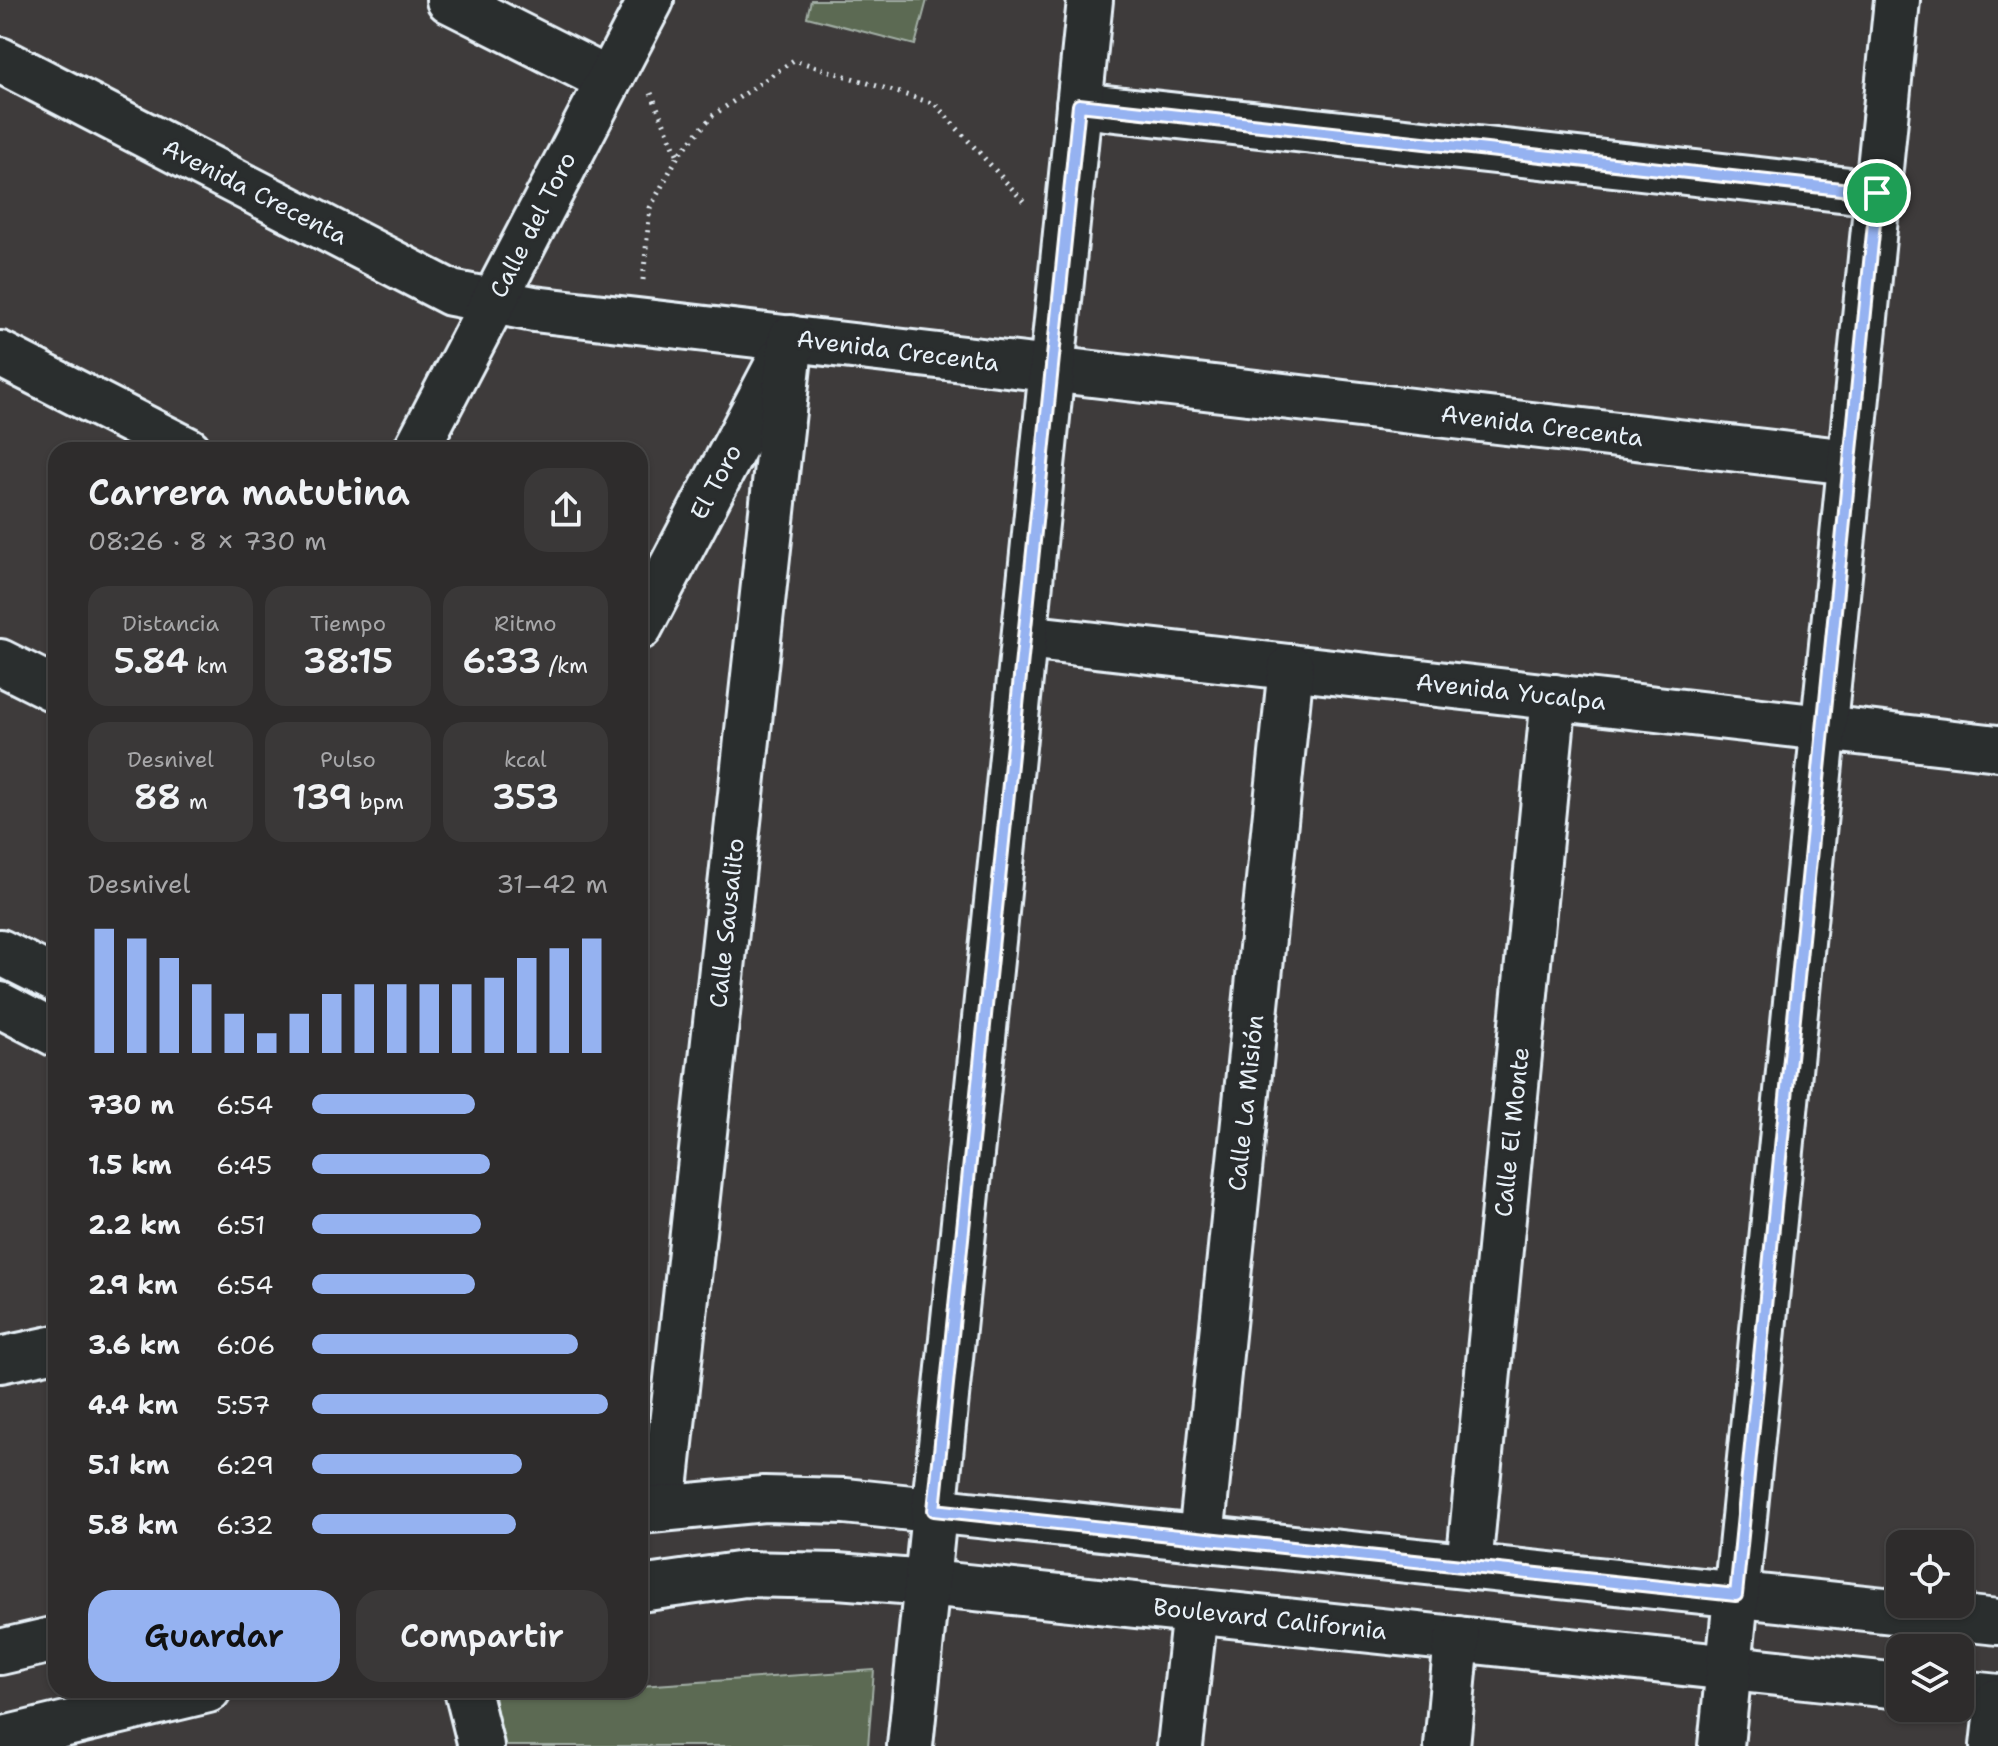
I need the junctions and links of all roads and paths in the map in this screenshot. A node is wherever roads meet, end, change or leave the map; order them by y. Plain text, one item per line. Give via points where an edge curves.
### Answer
1 (449, 0) edge
2 (651, 0) edge
3 (1090, 0) edge
4 (1897, 0) edge
5 (629, 40) junction
6 (0, 60) edge
7 (608, 80) junction
8 (1079, 105) junction
9 (678, 156) junction
10 (1877, 193) junction
11 (1064, 246) junction
12 (493, 302) junction
13 (639, 321) junction
14 (791, 338) junction
15 (0, 354) edge
16 (1052, 369) junction
17 (172, 442) edge
18 (420, 442) edge
19 (1850, 462) junction
20 (648, 612) edge
21 (1025, 637) junction
22 (0, 662) edge
23 (1291, 667) junction
24 (48, 686) edge
25 (1554, 697) junction
26 (1824, 727) junction
27 (1998, 748) edge
28 (0, 952) edge
29 (48, 976) edge
30 (0, 1005) edge
31 (48, 1030) edge
32 (48, 1350) edge
33 (0, 1360) edge
34 (651, 1509) edge
35 (934, 1510) junction
36 (1201, 1538) junction
37 (1469, 1566) junction
38 (928, 1583) junction
39 (648, 1588) edge
40 (1736, 1595) junction
41 (1195, 1611) junction
42 (1997, 1616) edge
43 (1457, 1639) junction
44 (48, 1641) edge
45 (0, 1652) edge
46 (1729, 1668) junction
47 (1886, 1685) edge
48 (1974, 1695) edge
49 (175, 1698) edge
50 (469, 1698) edge
51 (1998, 1699) edge
52 (0, 1740) edge
53 (481, 1746) edge
54 (910, 1746) edge
55 (1180, 1746) edge
56 (1447, 1746) edge
57 (1721, 1746) edge
58 (1993, 1746) edge

1 - 7 street
2 - 5 street, Calle del Toro
3 - 8 street
4 - 10 street
5 - 7 street, Calle del Toro
5 - 9 path
6 - 12 street, Avenida Crecenta via 451,293
7 - 12 street, Calle del Toro
8 - 10 street
8 - 11 street
9 - 11 path via 712,116 794,60 935,104
9 - 13 path via 650,208
10 - 19 street
11 - 16 street
12 - 13 street, Avenida Crecenta
12 - 18 street, Calle del Toro
13 - 14 street, Avenida Crecenta
14 - 16 street, Avenida Crecenta
14 - 20 street, El Toro
14 - 34 street, Calle Sausalito
15 - 17 street
16 - 19 street, Avenida Crecenta
16 - 21 street
19 - 26 street
21 - 23 street, Avenida Yucalpa
21 - 35 street
22 - 24 street
23 - 25 street, Avenida Yucalpa
23 - 36 street, Calle La Misión
25 - 26 street, Avenida Yucalpa
25 - 37 street, Calle El Monte
26 - 27 street, Avenida Yucalpa
26 - 40 street
28 - 29 street
30 - 31 street
32 - 33 street
34 - 35 street via 764,1499
35 - 36 street
35 - 38 street
36 - 37 street
37 - 40 street
38 - 39 street, Boulevard California via 745,1574
38 - 41 street, Boulevard California
38 - 54 street
40 - 42 street
40 - 46 street
41 - 43 street, Boulevard California
41 - 55 street
43 - 46 street, Boulevard California
43 - 56 street
44 - 45 street
46 - 47 street, Boulevard California
46 - 57 street
48 - 51 street
49 - 52 street
50 - 53 street
51 - 58 street

